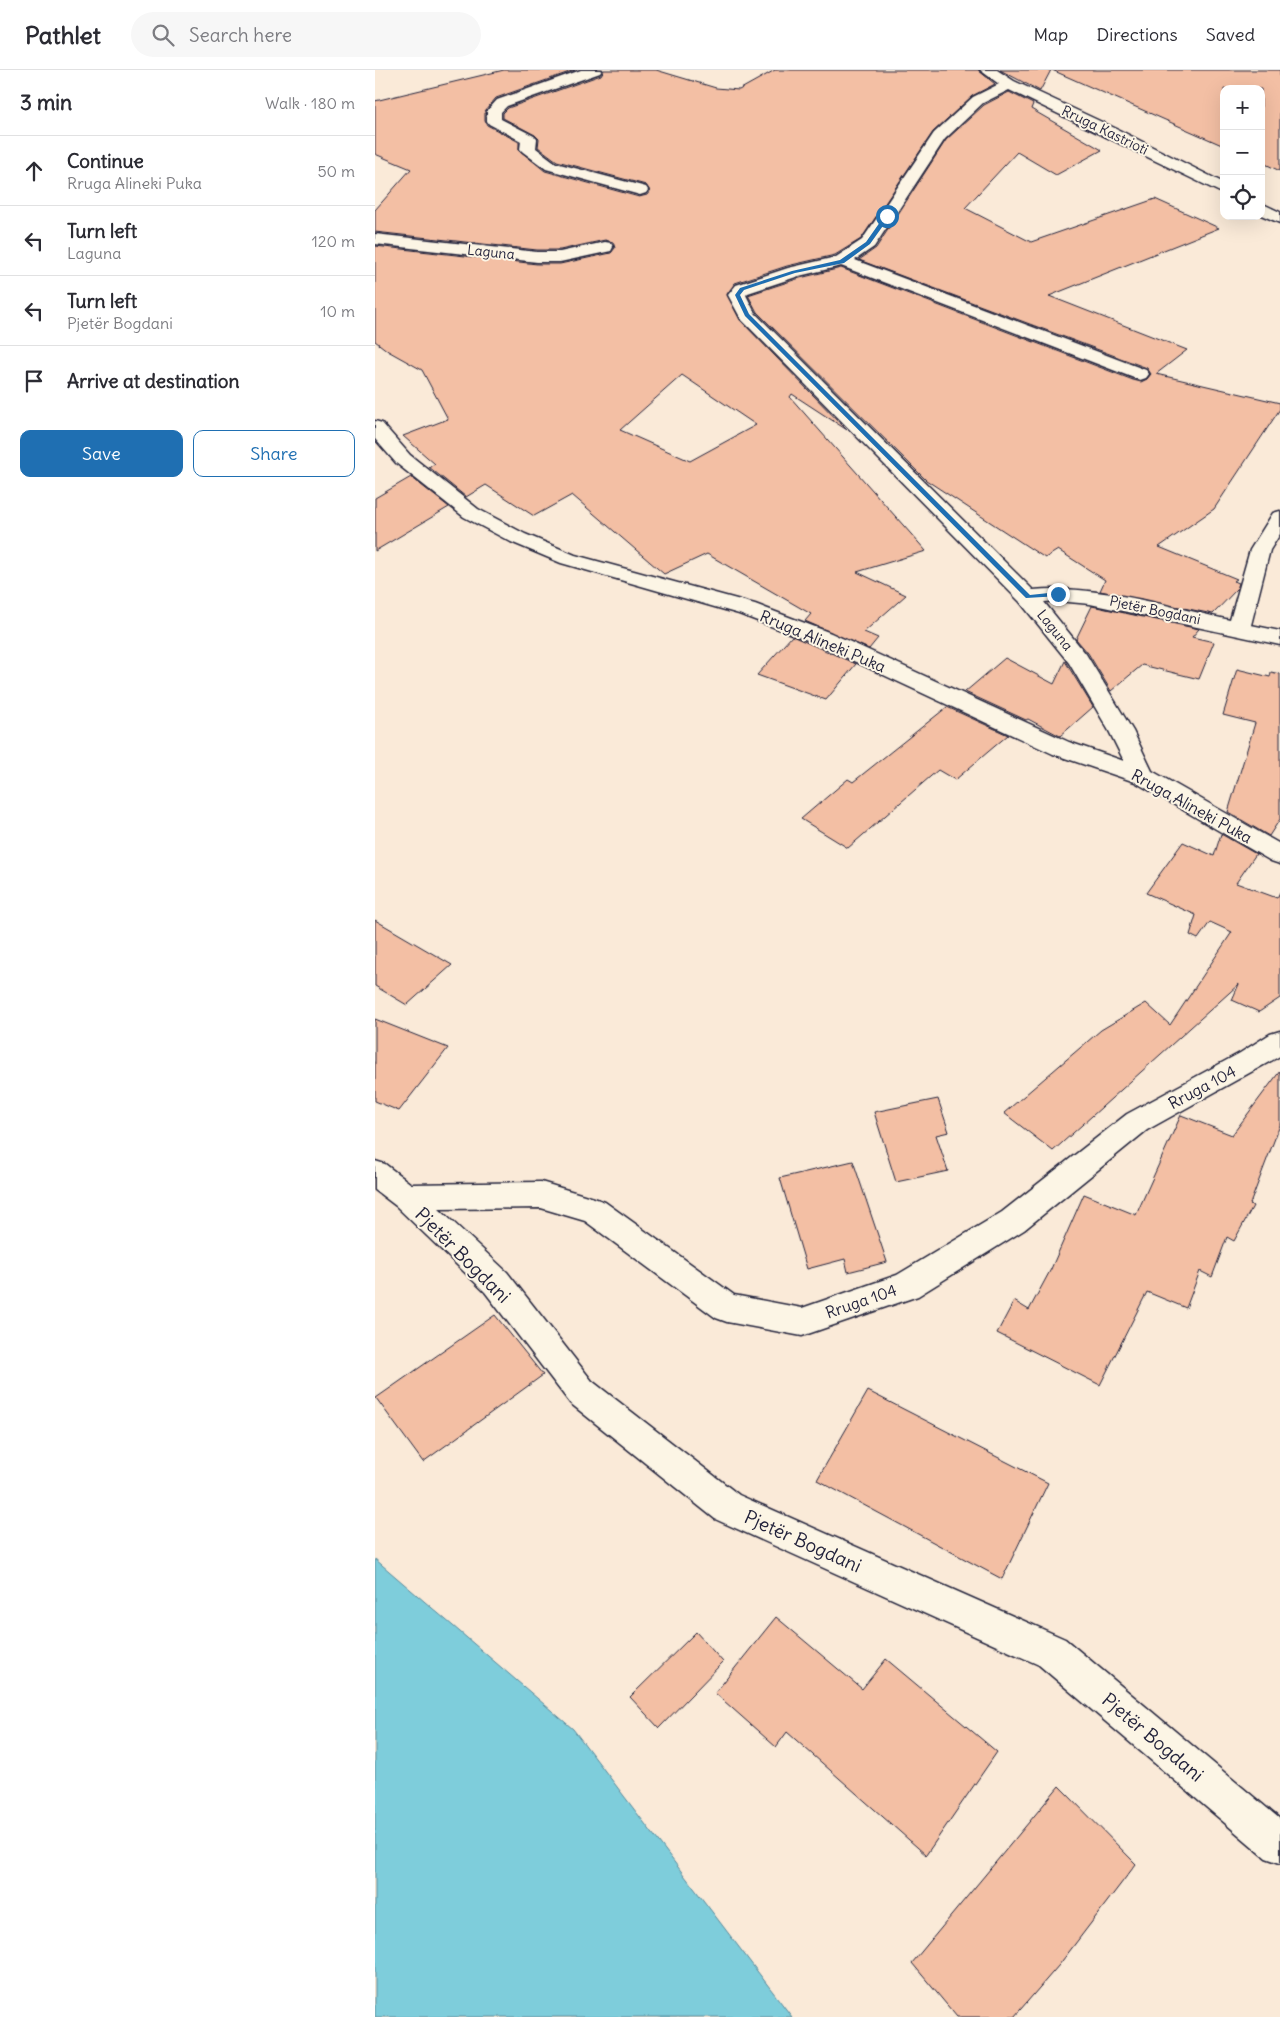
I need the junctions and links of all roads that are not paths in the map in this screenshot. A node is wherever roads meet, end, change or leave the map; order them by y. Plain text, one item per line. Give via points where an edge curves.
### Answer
1 (595, 70) edge
2 (987, 70) edge
3 (1009, 84) junction
4 (1220, 187) edge
5 (640, 190) dead end
6 (1265, 210) edge
7 (1280, 218) edge
8 (375, 240) edge
9 (605, 246) dead end
10 (842, 262) junction
11 (1140, 374) dead end
12 (376, 433) edge
13 (1280, 517) edge
14 (1028, 597) junction
15 (1239, 628) junction
16 (1280, 638) edge
17 (1143, 776) junction
18 (1280, 855) edge
19 (1280, 1042) edge
20 (375, 1172) edge
21 (406, 1197) junction
22 (1280, 1844) edge

1 - 5 street via 502,104 494,111 494,120 529,139 528,149 551,166
2 - 3 street, Rruga Kastrioti
3 - 4 street, Rruga Kastrioti
3 - 10 street via 978,100 939,136 868,243
6 - 7 street
8 - 9 street, Laguna via 537,257 560,257
10 - 11 street
10 - 14 street, Laguna via 794,272 742,289 737,295 747,315
12 - 17 street, Rruga Alineki Puka via 471,513 518,538 568,559 747,609 823,638 1061,748
13 - 15 street via 1260,550
14 - 15 street, Pjetër Bogdani via 1058,594 1090,596
14 - 17 street, Laguna via 1078,659 1121,731
15 - 16 street, Pjetër Bogdani
17 - 18 street, Rruga Alineki Puka
19 - 21 street, Rruga 104 via 1250,1062 1137,1122 1013,1221 907,1286 802,1322 727,1308 595,1211 541,1195
20 - 21 street, Pjetër Bogdani
21 - 22 street, Pjetër Bogdani via 496,1282 581,1392 727,1507 1052,1652

